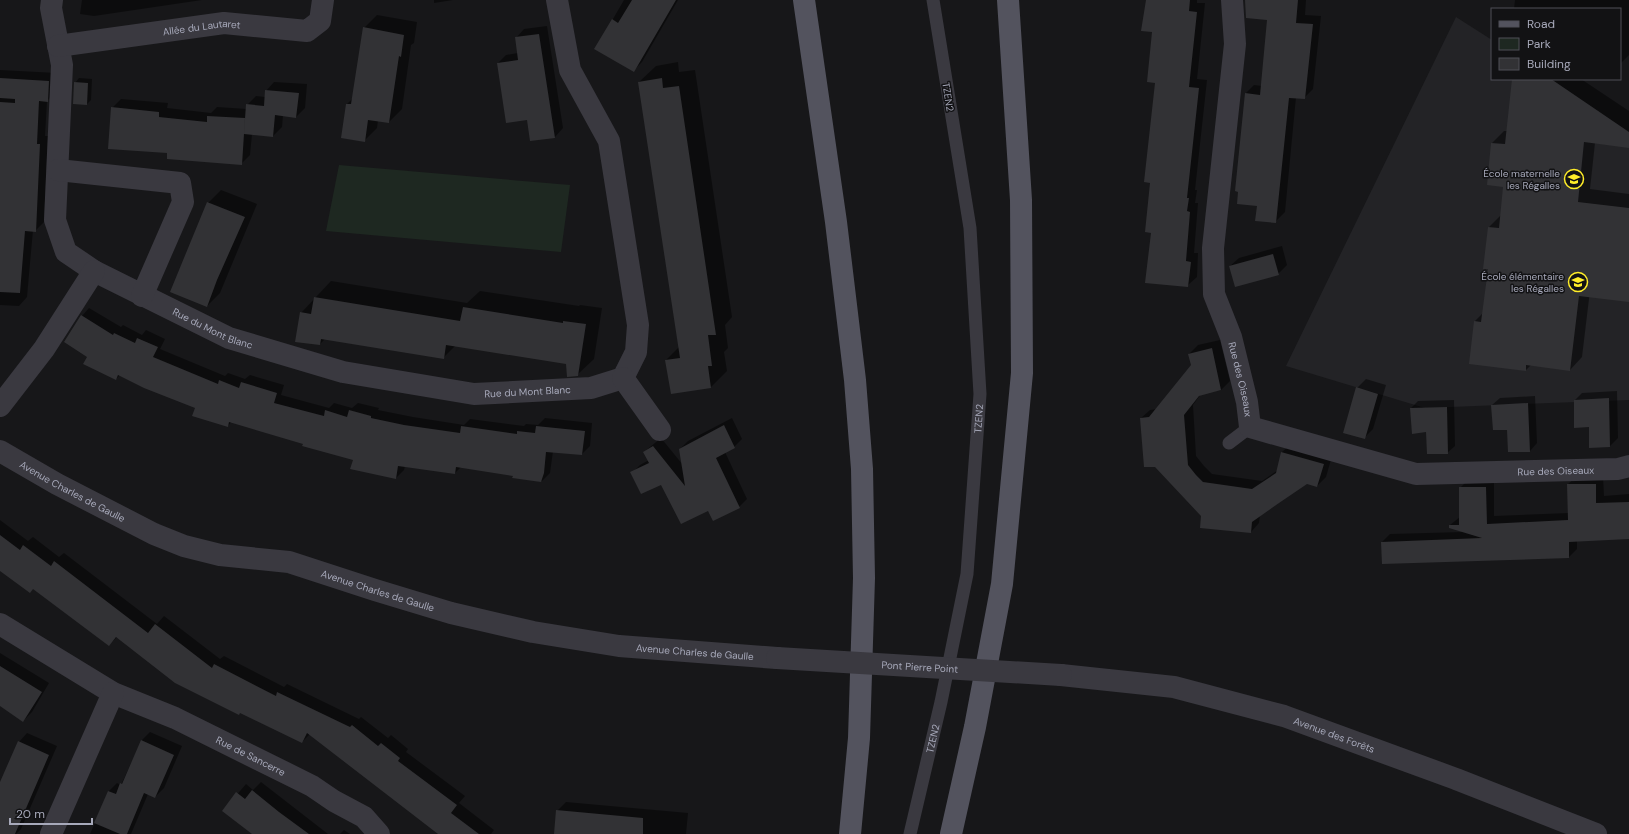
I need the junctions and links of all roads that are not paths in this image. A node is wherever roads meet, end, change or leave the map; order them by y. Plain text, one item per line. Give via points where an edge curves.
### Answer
1 (52, 0) edge
2 (323, 0) edge
3 (557, 0) edge
4 (804, 0) edge
5 (933, 0) edge
6 (1008, 0) edge
7 (1232, 0) edge
8 (58, 46) junction
9 (58, 170) junction
10 (94, 271) junction
11 (142, 296) junction
12 (623, 378) junction
13 (0, 406) edge
14 (1250, 426) junction
15 (660, 430) dead end
16 (1229, 443) dead end
17 (0, 451) edge
18 (1629, 466) edge
19 (0, 624) edge
20 (777, 658) joint
21 (1062, 675) joint
22 (113, 693) junction
23 (51, 834) edge
24 (378, 834) edge
25 (850, 834) edge
26 (910, 834) edge
27 (951, 834) edge
28 (1596, 834) edge

1 - 8 street, Rue du Mont Blanc via 51,8
2 - 8 street, Allée du Lautaret via 320,21 307,31 224,23
3 - 12 street via 570,70 609,141 638,325 636,352
4 - 25 main road via 836,222 855,380 862,468 864,578 860,730
5 - 26 lane, TZEN2 via 970,228 980,394 967,574 941,702
6 - 27 main road via 1021,200 1022,373 1002,584 975,727
7 - 14 street, Rue des Oiseaux via 1234,44 1213,248 1214,294 1232,337
8 - 9 street, Rue du Mont Blanc via 62,65
9 - 10 street, Rue du Mont Blanc via 55,220 66,252
9 - 11 street via 180,183 183,202
10 - 11 street, Rue du Mont Blanc
10 - 13 street via 44,349
11 - 12 street, Rue du Mont Blanc via 229,338 343,372 474,394 591,388
12 - 15 street
14 - 16 lane
14 - 18 street, Rue des Oiseaux via 1416,474 1618,469
17 - 20 street, Avenue Charles de Gaulle via 57,484 154,534 184,546 220,555 290,562 451,613 533,632 620,646
19 - 22 street, Rue de Sancerre
20 - 21 street, Pont Pierre Point, bridge
21 - 28 street, Avenue des Forêts via 1174,687 1284,716
22 - 23 street
22 - 24 street, Rue de Sancerre via 175,718 312,786 364,817

